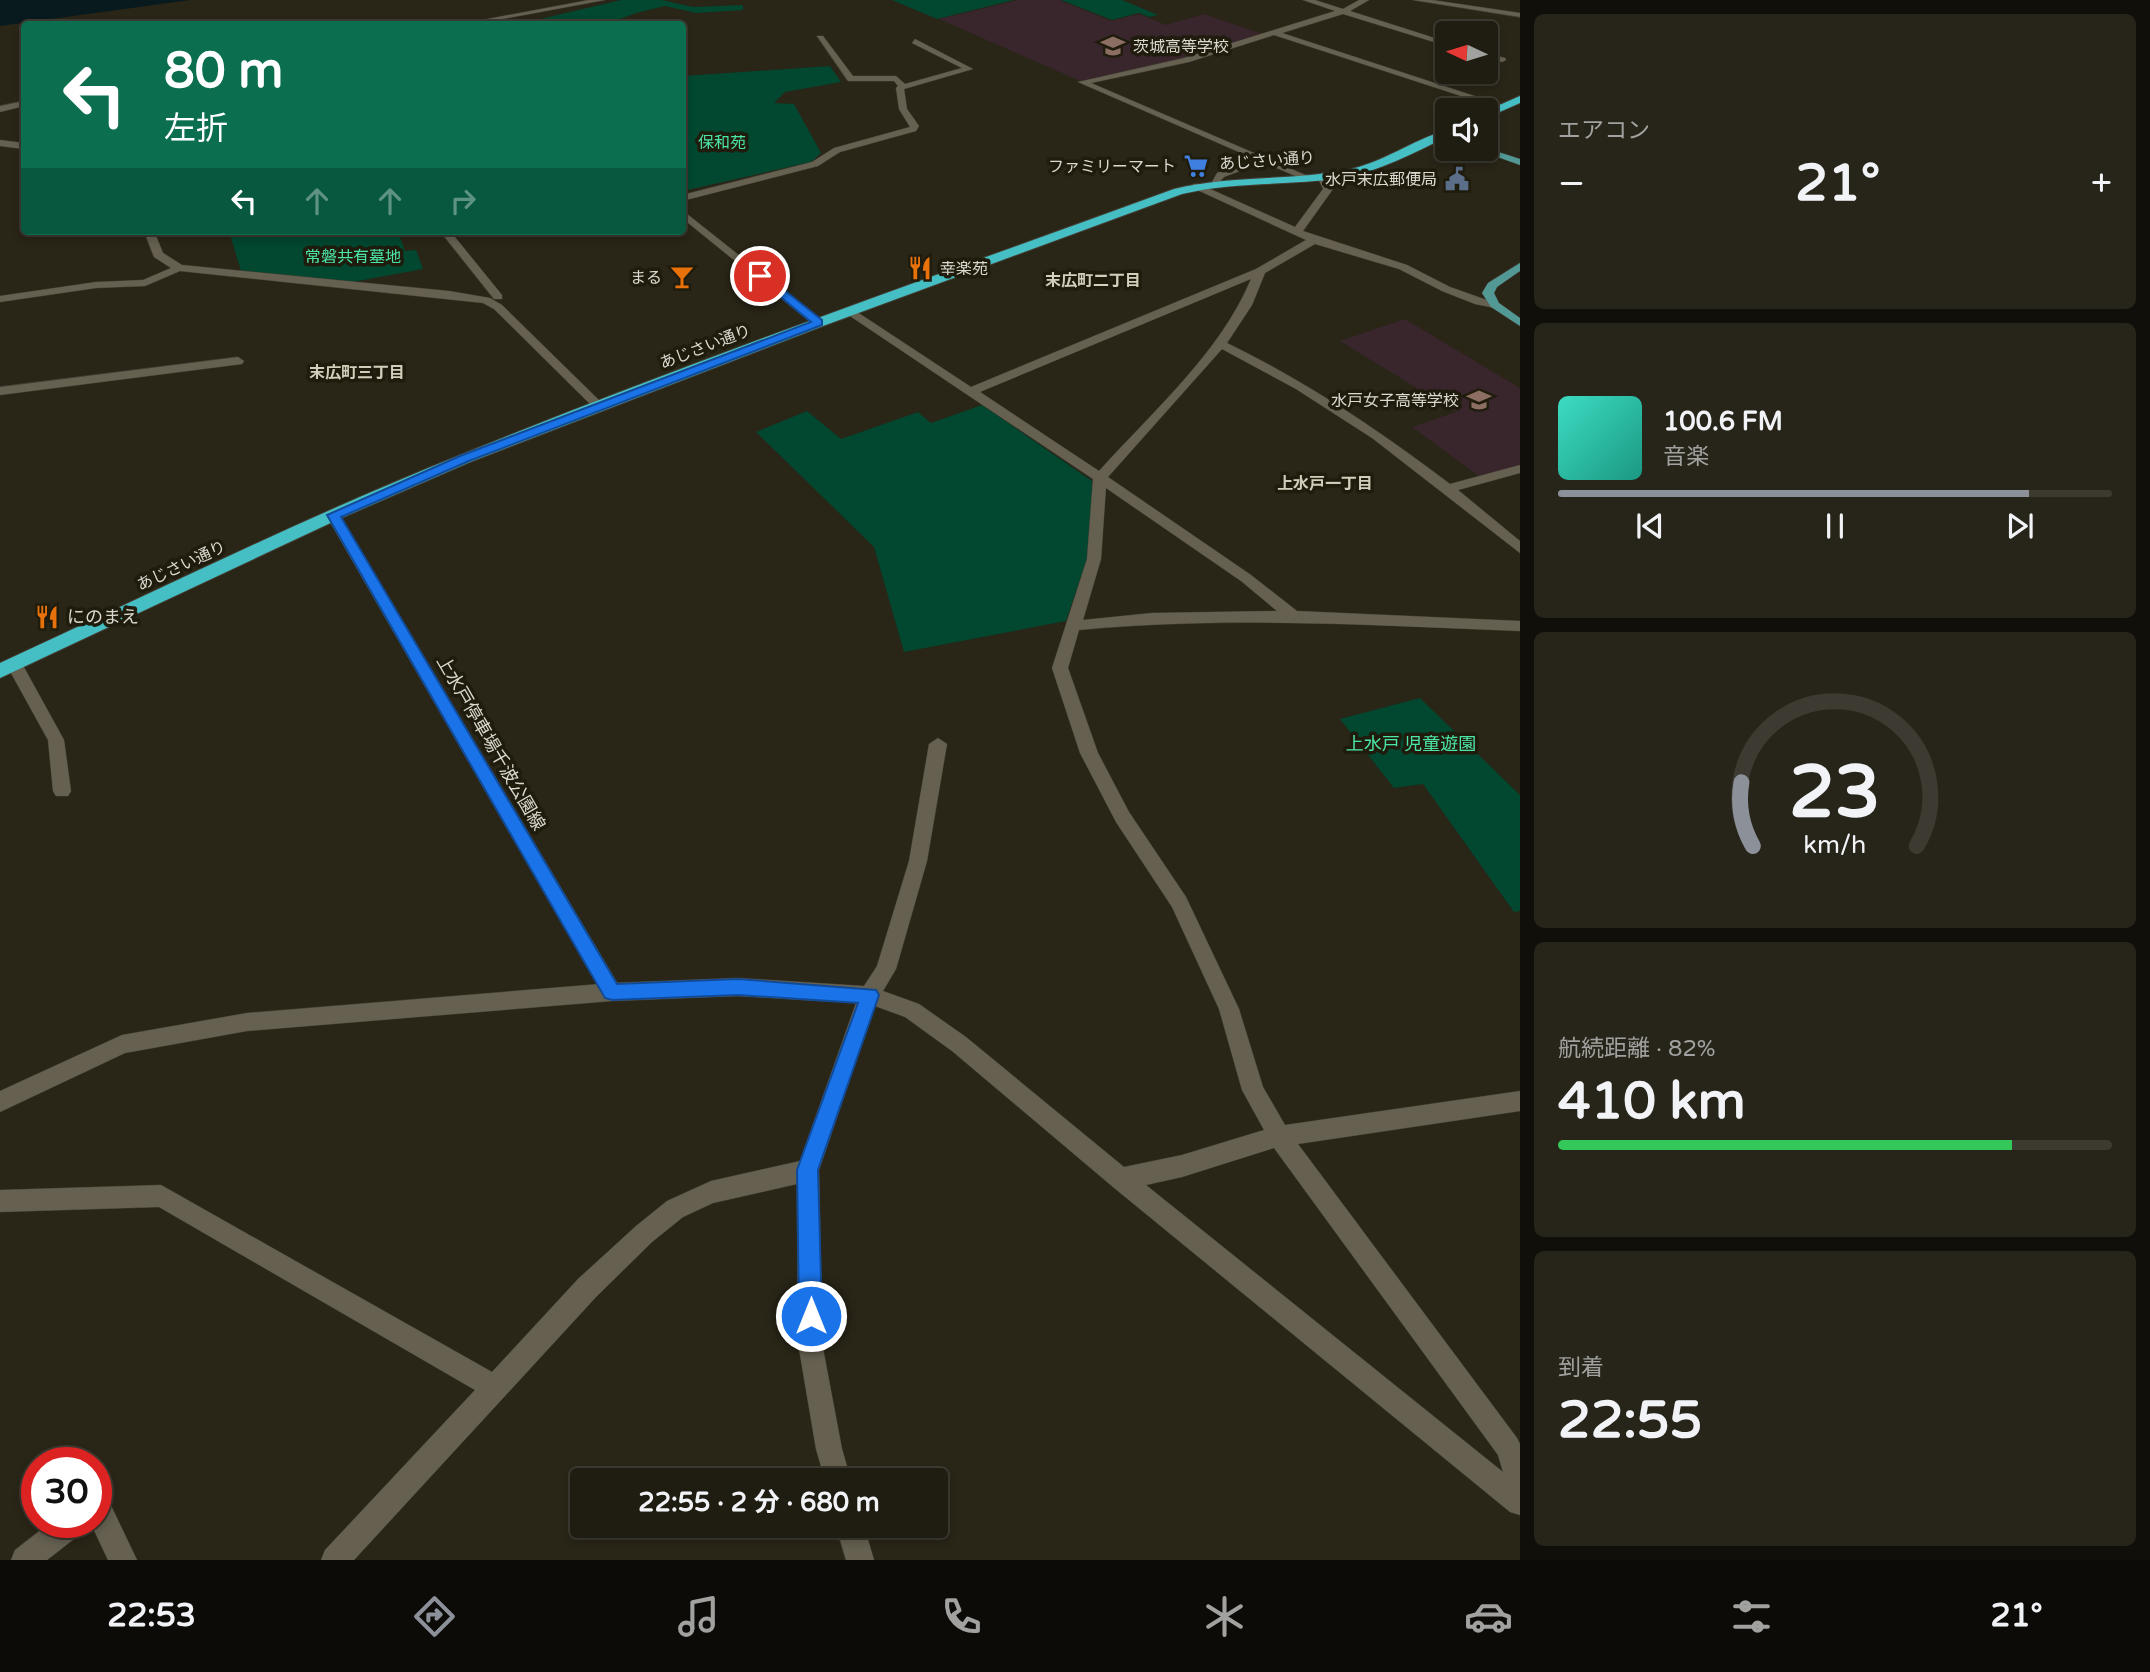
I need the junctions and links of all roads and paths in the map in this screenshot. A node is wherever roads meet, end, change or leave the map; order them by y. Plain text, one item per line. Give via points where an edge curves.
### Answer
1 (601, 0) edge
2 (1307, 0) edge
3 (1365, 0) edge
4 (1418, 0) edge
5 (1344, 11) junction
6 (537, 12) junction
7 (1520, 15) edge
8 (483, 21) edge
9 (523, 21) edge
10 (1272, 32) junction
11 (820, 37) dead end
12 (1435, 40) edge
13 (915, 41) dead end
14 (1498, 59) edge
15 (1502, 60) dead end
16 (903, 87) junction
17 (1520, 99) edge
18 (21, 105) edge
19 (1504, 107) junction
20 (0, 109) edge
21 (1498, 110) edge
22 (0, 117) edge
23 (12, 117) dead end
24 (1435, 140) edge
25 (0, 143) edge
26 (21, 146) edge
27 (1498, 155) edge
28 (1263, 159) junction
29 (1520, 162) edge
30 (1322, 176) junction
31 (1305, 177) junction
32 (1217, 182) junction
33 (1196, 186) junction
34 (686, 197) edge
35 (686, 217) edge
36 (1297, 232) junction
37 (150, 235) edge
38 (448, 235) edge
39 (1314, 240) junction
40 (1520, 266) edge
41 (179, 268) junction
42 (1260, 271) junction
43 (0, 299) edge
44 (492, 299) junction
45 (1495, 305) junction
46 (850, 312) junction
47 (818, 323) junction
48 (1520, 323) edge
49 (1220, 344) junction
50 (238, 360) dead end
51 (0, 391) edge
52 (970, 392) junction
53 (600, 407) junction
54 (1520, 470) edge
55 (1100, 478) junction
56 (1450, 488) junction
57 (333, 515) junction
58 (1520, 548) edge
59 (1293, 616) junction
60 (1072, 626) junction
61 (1520, 626) edge
62 (7, 667) edge
63 (938, 744) dead end
64 (62, 791) dead end
65 (612, 992) junction
66 (869, 995) junction
67 (1520, 1101) edge
68 (0, 1102) edge
69 (1279, 1136) junction
70 (808, 1170) junction
71 (1121, 1179) junction
72 (0, 1201) edge
73 (495, 1388) junction
74 (835, 1468) edge
75 (1520, 1480) edge
76 (1520, 1502) edge
77 (53, 1538) edge
78 (112, 1538) edge
79 (854, 1538) edge
80 (341, 1558) edge
81 (25, 1560) edge
82 (123, 1560) edge
83 (860, 1560) edge

1 - 6 street
2 - 5 street
3 - 5 street
4 - 7 street
5 - 10 street
5 - 12 street
6 - 8 street
6 - 9 street via 536,18
10 - 19 street
10 - 28 street via 1186,60 1082,82
11 - 16 street via 851,79 896,78
13 - 16 street via 969,69
14 - 15 street
16 - 34 street via 903,109 915,125 913,130 837,150 815,164
17 - 19 highway
18 - 20 street
19 - 21 highway
22 - 23 street
24 - 30 highway, あじさい通り via 1377,165
25 - 26 street
27 - 29 main road
28 - 31 street
28 - 32 street via 1220,175
30 - 31 highway, あじさい通り
30 - 36 street via 1328,189
31 - 32 highway, あじさい通り
32 - 33 highway, あじさい通り
33 - 36 street
33 - 46 highway, あじさい通り
35 - 47 street
36 - 39 street
37 - 41 street via 158,255
38 - 44 street
39 - 42 street
39 - 45 street via 1403,267 1446,289
40 - 45 main road via 1492,285 1488,293
41 - 43 street via 145,283
41 - 44 street
42 - 49 street via 1246,304
42 - 52 street
44 - 53 street
45 - 48 main road
46 - 47 highway, あじさい通り
46 - 52 street
47 - 53 highway, あじさい通り
49 - 55 street
49 - 56 street via 1313,392
50 - 51 street
52 - 55 street
53 - 57 highway, あじさい通り via 464,458
54 - 56 street
55 - 59 street
55 - 60 street via 1094,559
56 - 58 street
57 - 62 highway, あじさい通り
57 - 65 main road, 上水戸停車場千波公園線
59 - 60 street via 1152,618
59 - 61 street
60 - 69 street via 1060,668 1088,753 1122,817 1184,914 1229,1009 1253,1090
62 - 64 street via 56,740
63 - 66 street via 918,861 886,969
65 - 66 street via 738,987
65 - 68 street via 247,1022 122,1044
66 - 70 street
66 - 71 street via 912,1010 959,1044
67 - 69 street
69 - 71 street
69 - 75 street via 1508,1447
70 - 73 street via 711,1192 675,1209 587,1288
70 - 74 street via 810,1343
71 - 76 street
72 - 73 street via 161,1196
73 - 80 street
77 - 81 street
78 - 82 street
79 - 83 street

